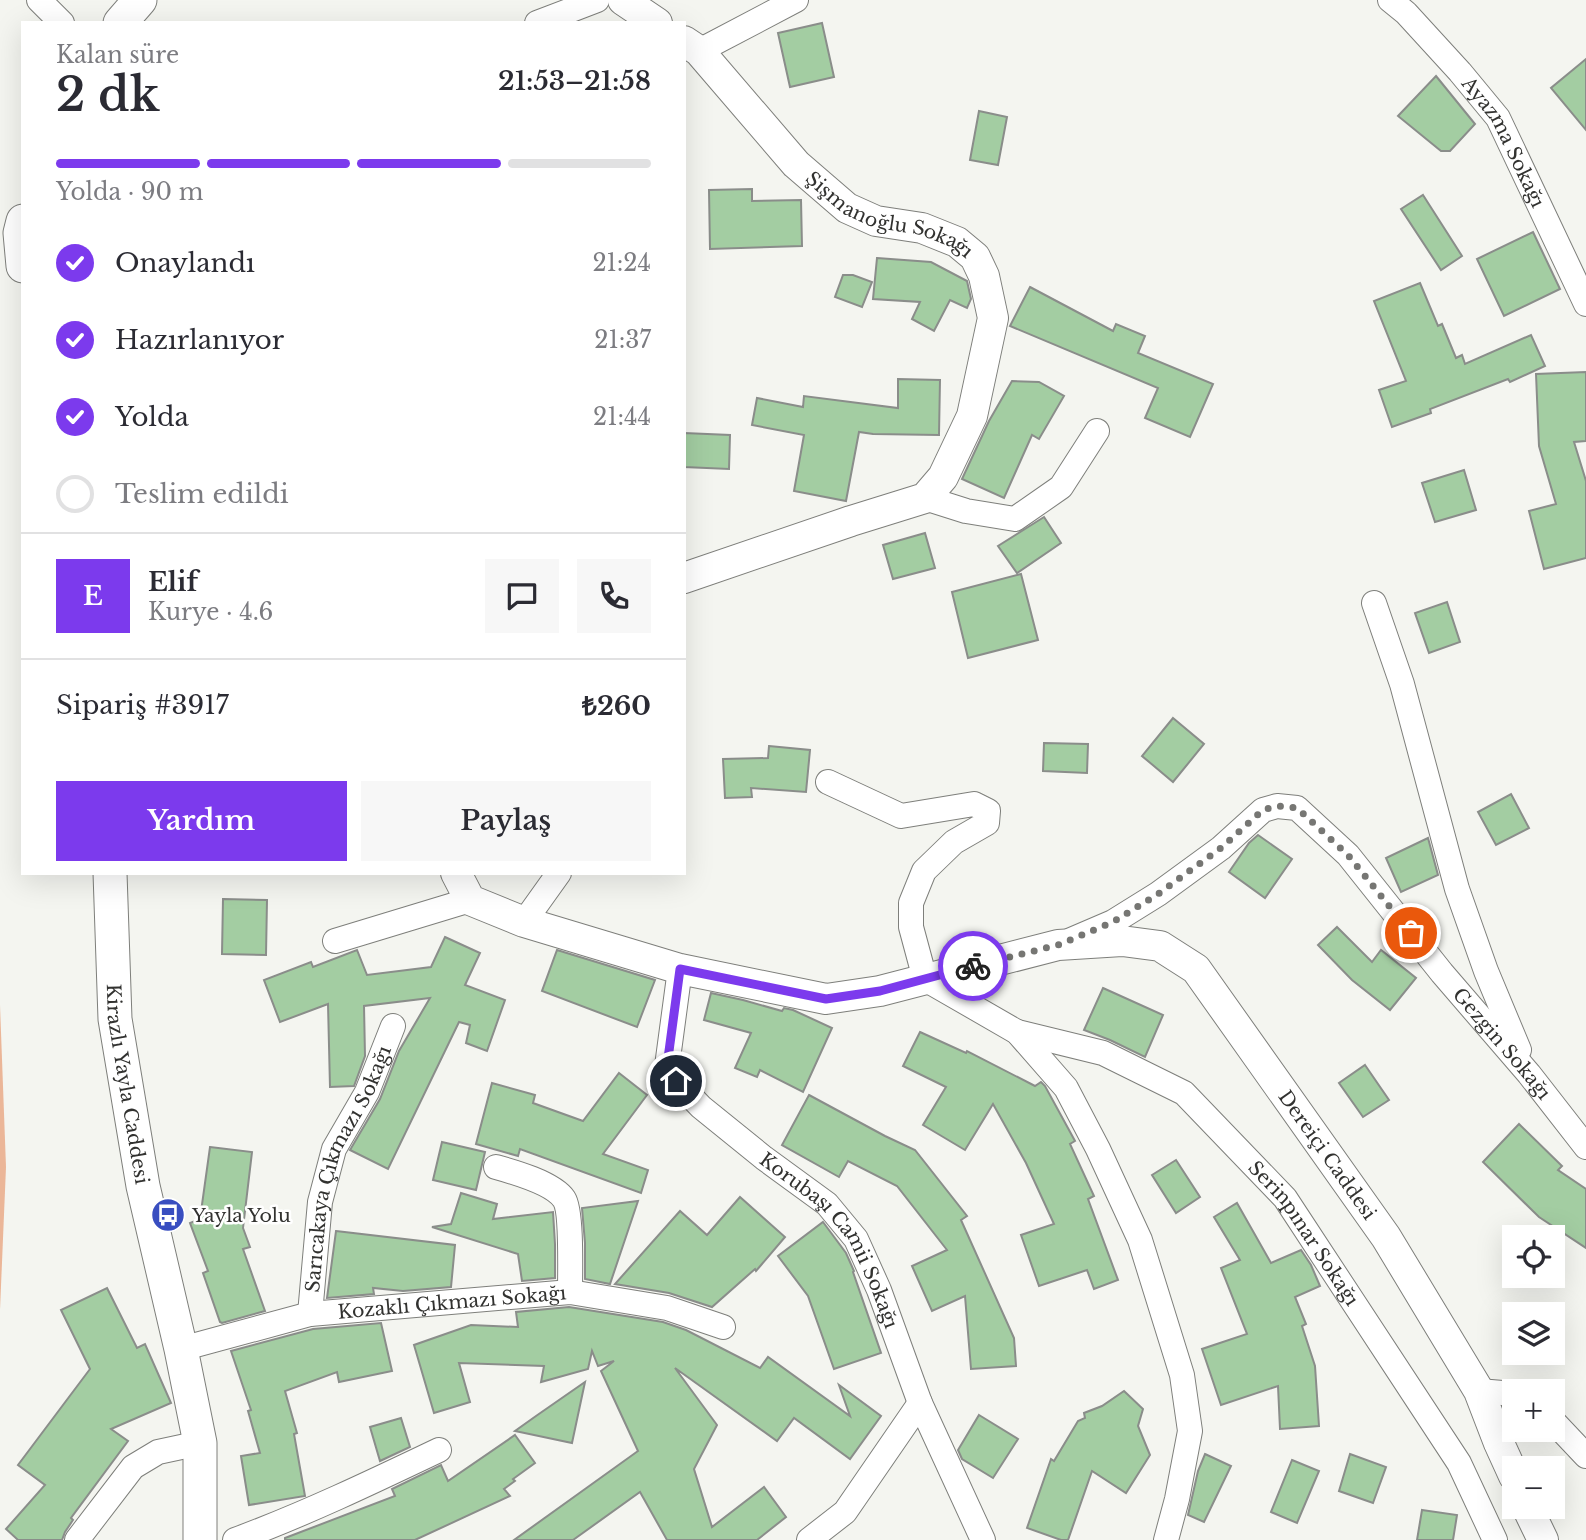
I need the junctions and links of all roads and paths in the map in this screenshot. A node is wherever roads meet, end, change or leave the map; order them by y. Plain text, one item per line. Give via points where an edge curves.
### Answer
1 (39, 0) edge
2 (140, 0) edge
3 (597, 0) edge
4 (623, 0) edge
5 (796, 0) edge
6 (1390, 0) edge
7 (60, 21) edge
8 (122, 21) edge
9 (542, 21) edge
10 (654, 21) edge
11 (691, 46) edge
12 (1586, 304) edge
13 (1097, 431) dead end
14 (925, 498) junction
15 (686, 577) edge
16 (1374, 603) dead end
17 (828, 782) dead end
18 (110, 875) edge
19 (457, 875) edge
20 (558, 875) edge
21 (470, 900) junction
22 (524, 922) junction
23 (335, 940) dead end
24 (1058, 945) junction
25 (680, 969) junction
26 (925, 978) junction
27 (393, 1027) dead end
28 (1017, 1032) junction
29 (1529, 1073) junction
30 (1586, 1147) edge
31 (496, 1167) dead end
32 (570, 1292) junction
33 (310, 1314) junction
34 (723, 1327) dead end
35 (181, 1349) junction
36 (1479, 1391) junction
37 (1502, 1393) edge
38 (920, 1403) junction
39 (1565, 1434) edge
40 (200, 1443) junction
41 (439, 1450) dead end
42 (1505, 1456) edge
43 (1586, 1456) edge
44 (1532, 1519) edge
45 (77, 1540) edge
46 (200, 1540) edge
47 (235, 1540) edge
48 (809, 1540) edge
49 (983, 1540) edge
50 (1166, 1540) edge
51 (1495, 1540) edge
52 (1542, 1540) edge

1 - 7 street
2 - 8 main road
3 - 9 street
4 - 10 street
5 - 11 street
6 - 12 street, Ayazma Sokağı via 1498,118
11 - 14 street, Şişmanoğlu Sokağı via 796,164 847,208 876,221 922,228 957,242 975,257 985,276 993,317 972,416 943,477
13 - 14 street via 1061,487 1015,519
14 - 15 street
16 - 29 street via 1402,684 1457,889
17 - 26 street via 901,816 974,804 988,811 987,823 954,842 924,871 911,903 911,927
18 - 35 main road, Kirazlı Yayla Caddesi via 115,1019 143,1186
19 - 21 street
20 - 22 street
21 - 22 street
21 - 23 street
22 - 25 street
24 - 26 street
24 - 29 street, Gezgin Sokağı via 1113,922 1158,894 1263,810 1297,808 1348,855
24 - 36 street, Dereiçi Caddesi via 1122,941 1160,946 1196,968 1386,1237
25 - 26 street via 826,999
25 - 38 street, Korubaşı Camii Sokağı via 667,1066 701,1107 827,1204 856,1239
26 - 28 street
27 - 33 street, Sarıcakaya Çıkmazı Sokağı via 367,1092 334,1149 320,1202
28 - 50 street via 1066,1088 1098,1149 1140,1240 1182,1375 1189,1432
28 - 51 street, Serinpınar Sokağı via 1103,1053 1184,1093 1285,1198 1459,1463
29 - 30 street, Gezgin Sokağı
31 - 32 street via 530,1177 566,1202
32 - 33 street, Kozaklı Çıkmazı Sokağı
32 - 34 street, Kozaklı Çıkmazı Sokağı via 667,1308
33 - 35 street, Kozaklı Çıkmazı Sokağı
35 - 40 main road, Kirazlı Yayla Caddesi
36 - 37 street
36 - 42 street, Dereiçi Caddesi
38 - 48 street via 845,1512
38 - 49 street, Korubaşı Camii Sokağı
39 - 43 street
40 - 45 street via 158,1452 133,1467
40 - 46 main road, Kirazlı Yayla Caddesi
41 - 47 street
44 - 52 street

